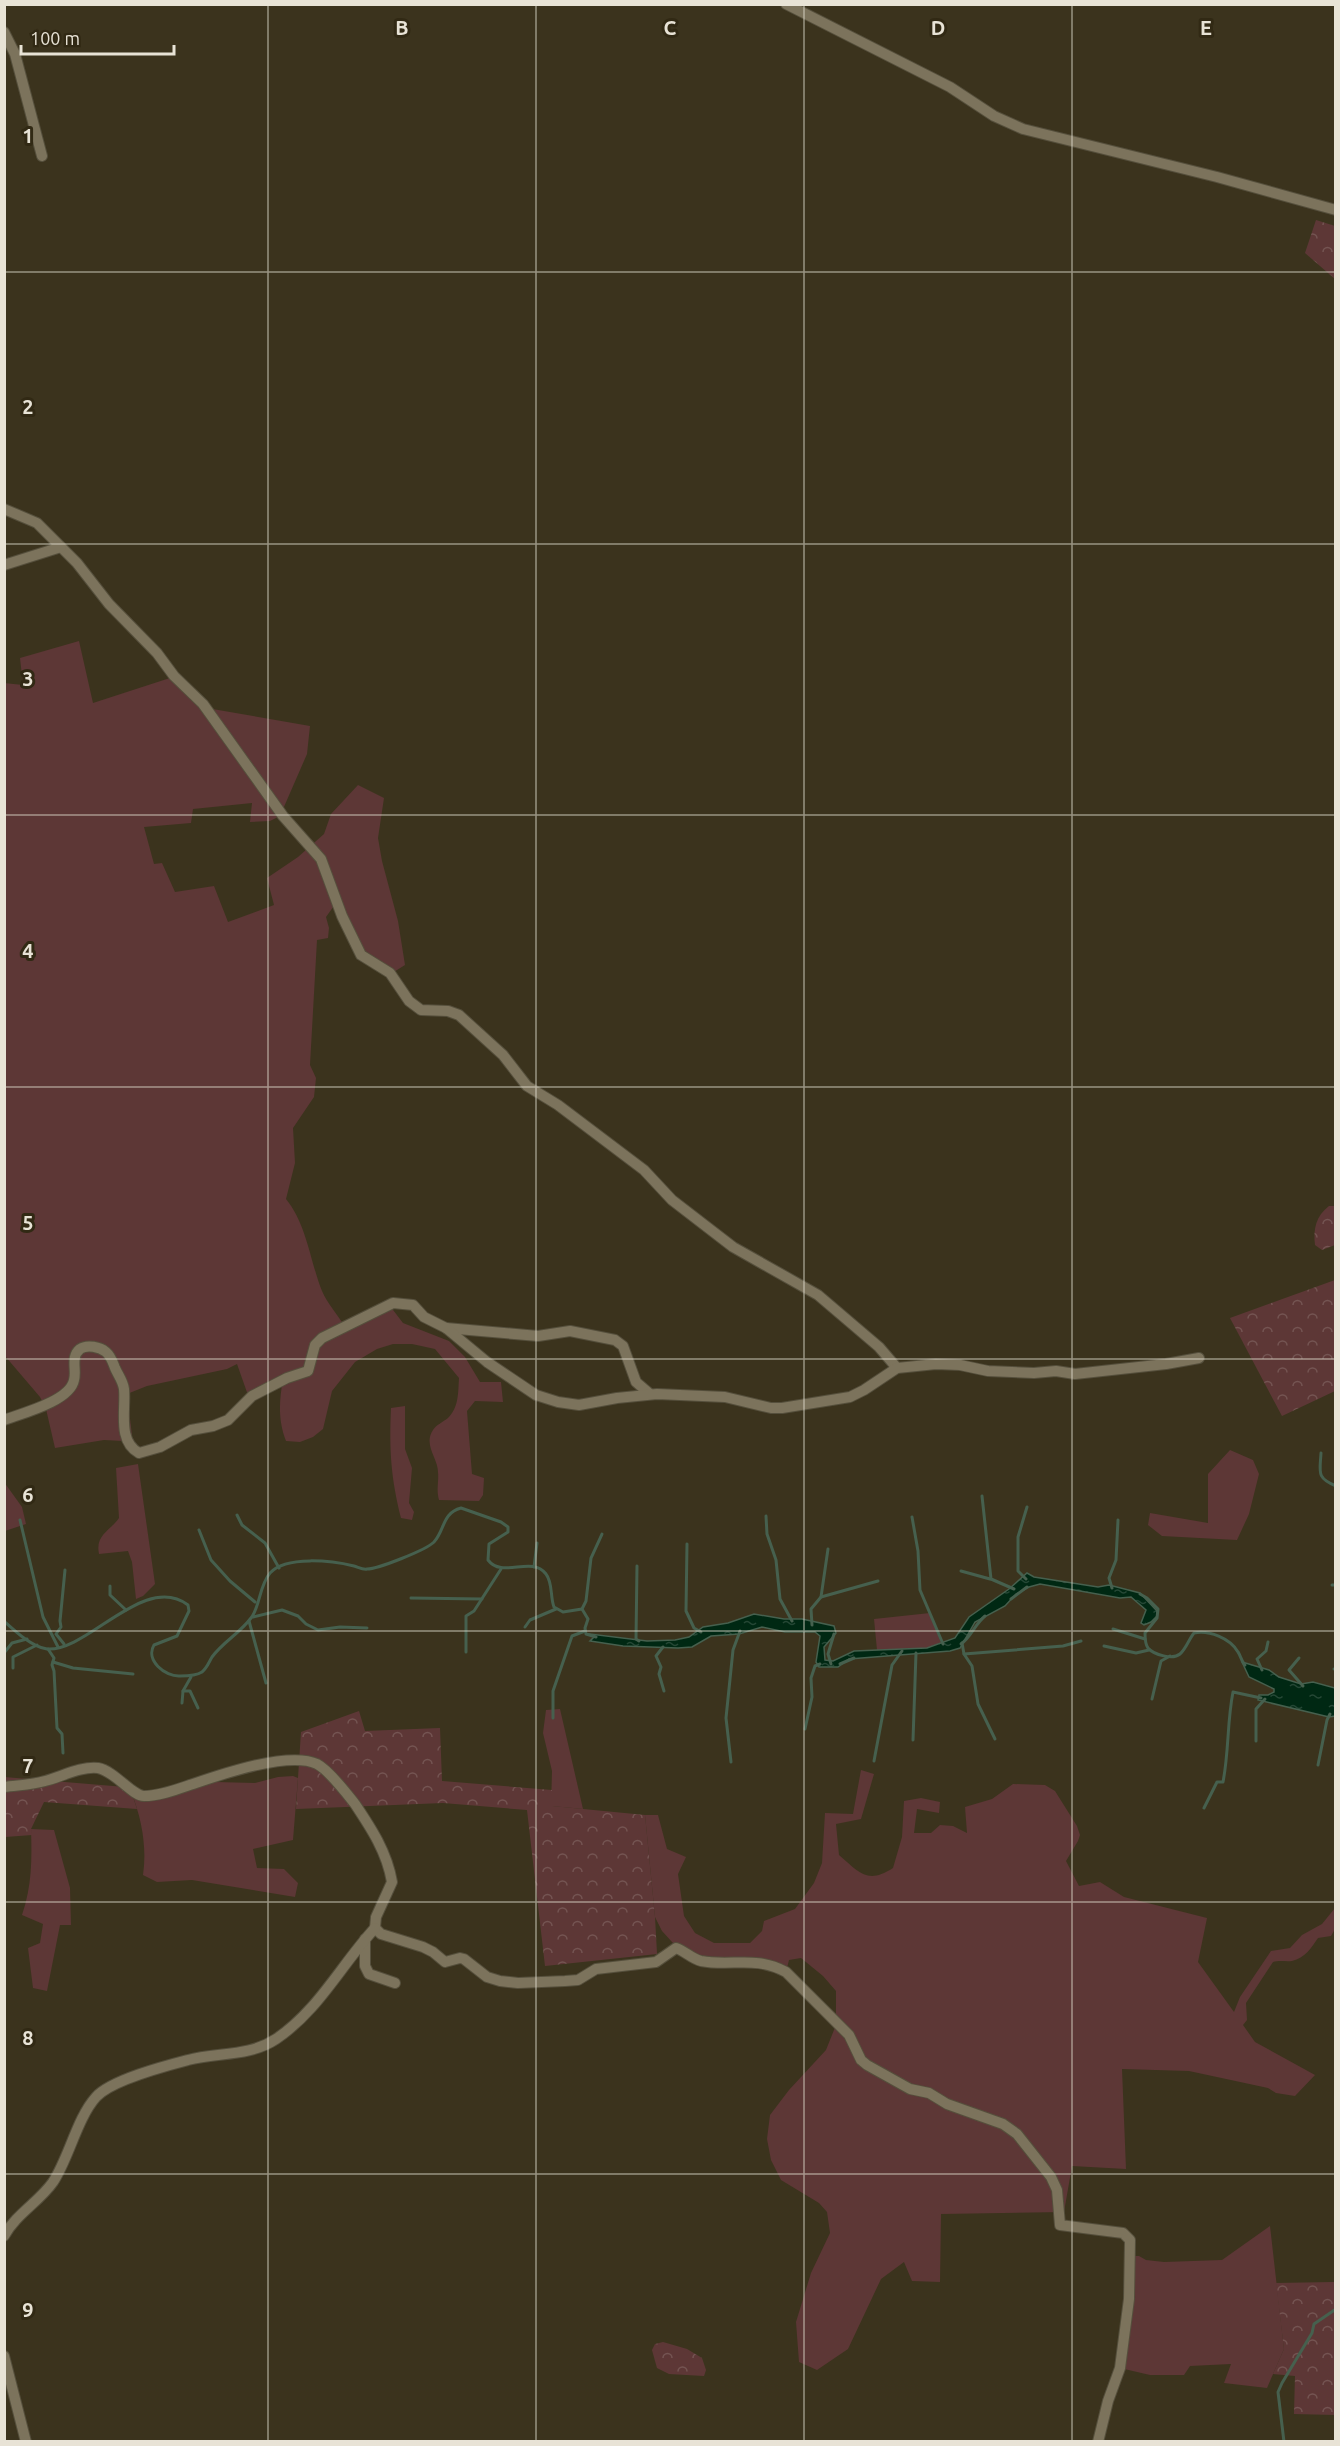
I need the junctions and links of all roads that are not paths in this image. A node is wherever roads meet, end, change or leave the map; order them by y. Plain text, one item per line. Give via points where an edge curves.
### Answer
1 (786, 4) edge
2 (4, 32) edge
3 (42, 156) dead end
4 (1335, 210) edge
5 (4, 509) edge
6 (61, 547) junction
7 (4, 565) edge
8 (446, 1328) junction
9 (1199, 1358) dead end
10 (897, 1368) junction
11 (651, 1394) junction
12 (4, 1420) edge
13 (4, 1787) edge
14 (375, 1928) junction
15 (365, 1939) junction
16 (395, 1983) dead end
17 (4, 2236) edge
18 (4, 2356) edge
19 (26, 2442) edge
20 (1098, 2442) edge

1 - 4 street via 941,82 994,116 1023,129
2 - 3 street via 17,62
5 - 6 street via 37,523
6 - 7 street
6 - 10 street via 203,704 283,816 317,854 362,955 390,973 406,998 418,1008 459,1015 502,1055 526,1086 645,1170 672,1200 733,1247 818,1295 879,1347
8 - 11 street via 536,1395 579,1405
8 - 11 street via 538,1336 570,1331 615,1340 623,1346 636,1382
8 - 12 street via 424,1317 413,1305 393,1303 322,1338 315,1345 308,1371 252,1396 228,1420 190,1430 143,1453 129,1445 125,1435 121,1380 108,1354 94,1347 82,1347 79,1351 72,1387 64,1395
9 - 10 street via 1075,1374 988,1371 936,1364
10 - 11 street via 850,1397 782,1408 725,1397
13 - 14 street via 96,1768 106,1770 139,1796 146,1796 265,1763 315,1763 350,1798 379,1842 392,1882
14 - 15 street
14 - 20 street via 381,1934 433,1952 445,1962 464,1959 487,1977 518,1983 578,1980 596,1969 656,1962 676,1948 703,1961 747,1961 775,1966 786,1972 849,2036 867,2066 910,2089 1003,2124 1017,2134 1051,2177 1057,2190 1060,2225 1123,2233 1130,2241 1129,2299 1120,2368
15 - 16 street via 365,1966 369,1974
15 - 17 street via 310,2010 274,2041 234,2055 184,2061 116,2083 96,2097 57,2176
18 - 19 street

